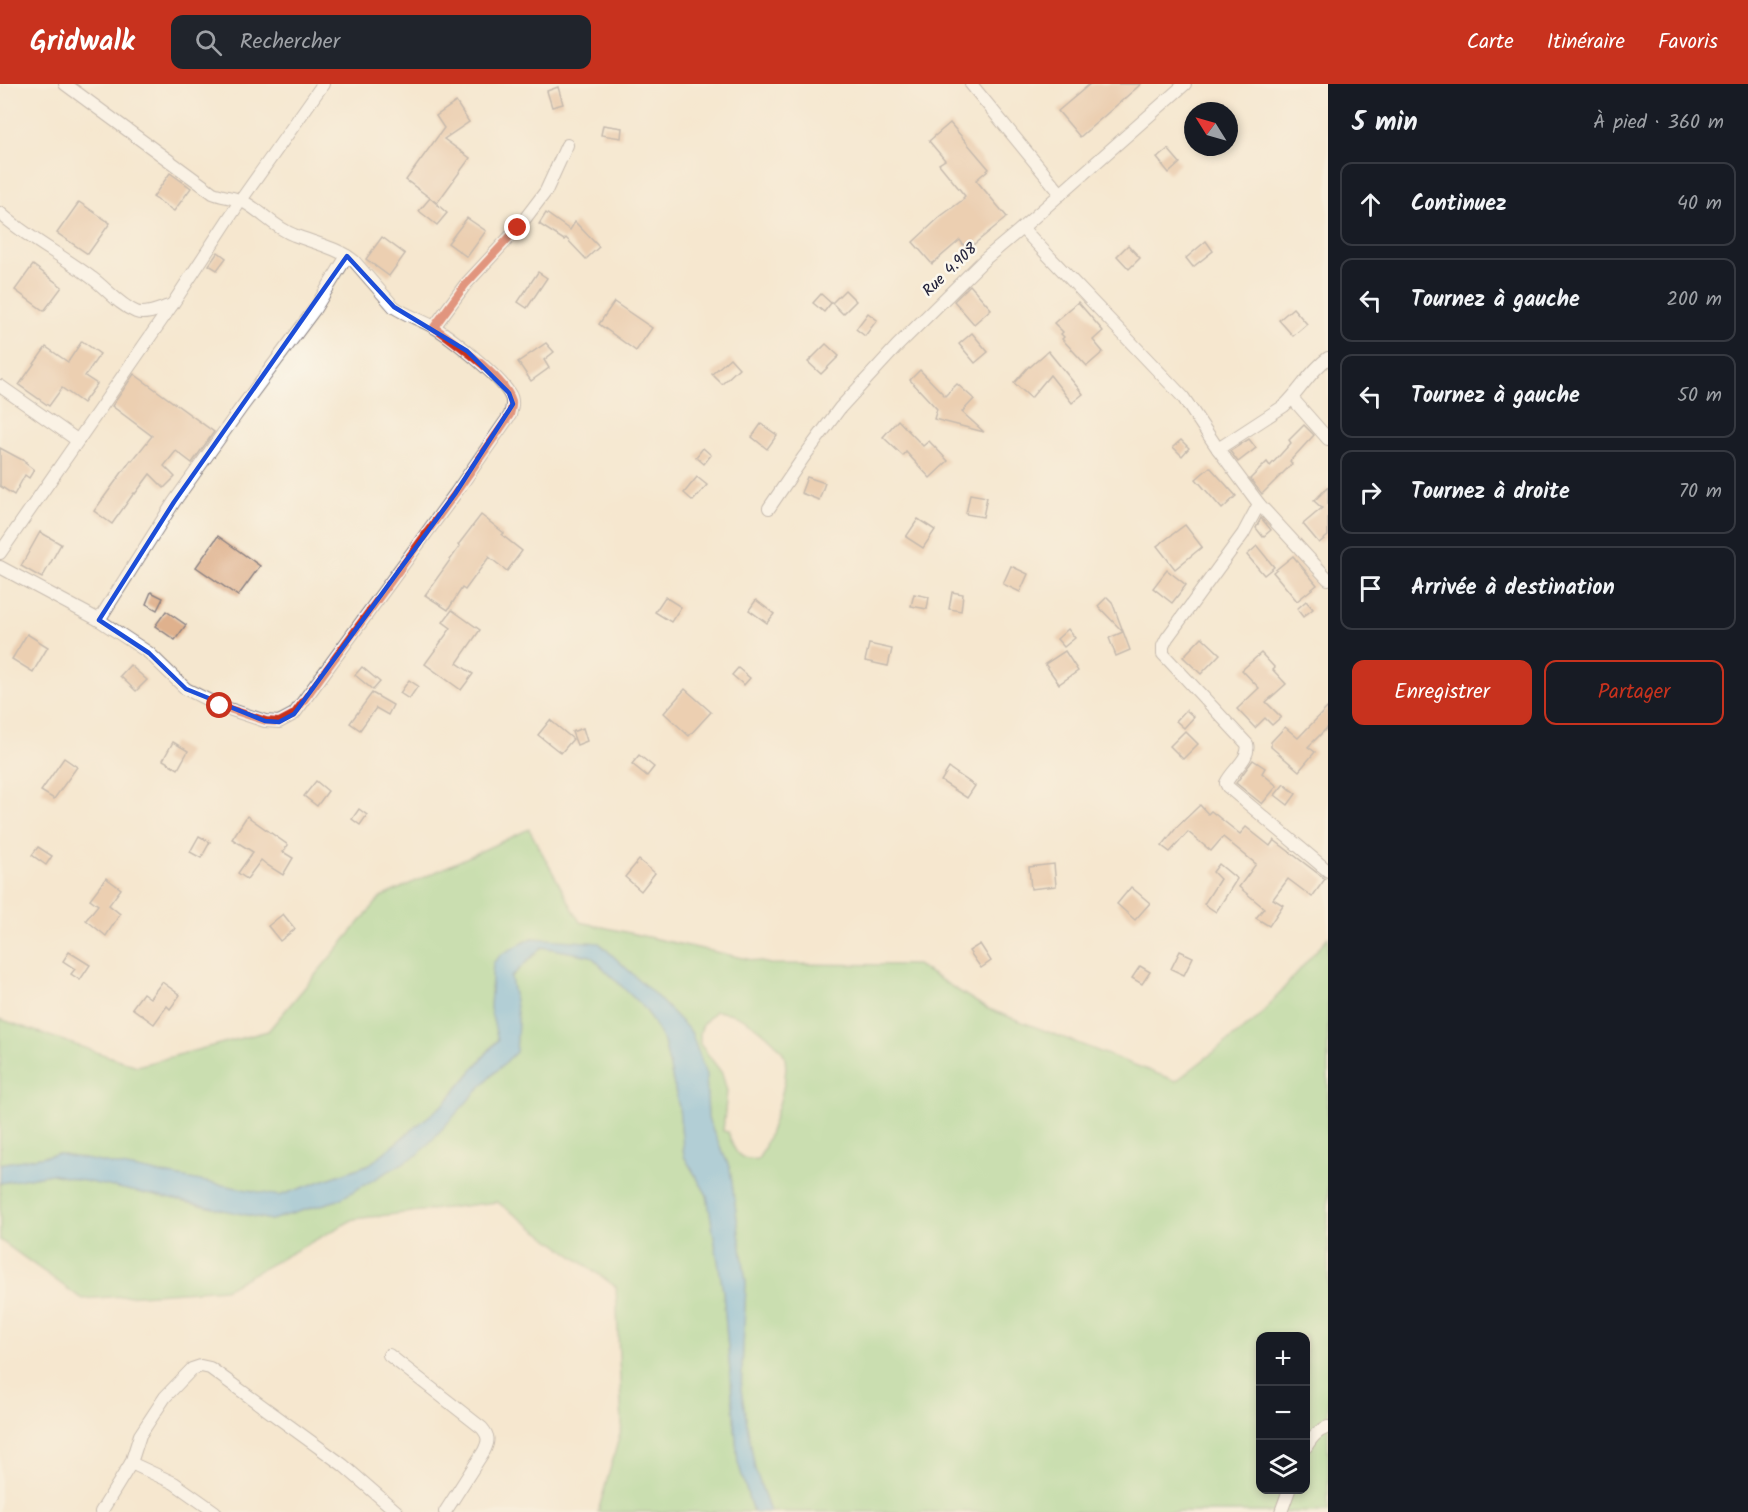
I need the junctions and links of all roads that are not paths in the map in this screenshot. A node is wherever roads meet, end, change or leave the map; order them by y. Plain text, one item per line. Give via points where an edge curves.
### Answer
1 (65, 84) edge
2 (323, 84) edge
3 (970, 84) edge
4 (1185, 84) edge
5 (567, 145) dead end
6 (1061, 194) junction
7 (242, 200) junction
8 (0, 213) edge
9 (1022, 228) junction
10 (347, 256) junction
11 (172, 305) junction
12 (434, 327) junction
13 (1328, 358) edge
14 (0, 386) edge
15 (1292, 398) junction
16 (1328, 439) edge
17 (77, 440) junction
18 (1218, 449) junction
19 (1259, 504) junction
20 (769, 508) dead end
21 (0, 553) edge
22 (0, 567) edge
23 (1328, 579) edge
24 (99, 620) junction
25 (1328, 871) edge
26 (389, 1355) dead end
27 (1328, 1427) edge
28 (1310, 1441) edge
29 (131, 1463) junction
30 (1288, 1494) edge
31 (101, 1512) edge
32 (215, 1512) edge
33 (398, 1512) edge
34 (445, 1512) edge
35 (1281, 1512) edge

1 - 7 street via 213,193
2 - 7 street
3 - 6 street
4 - 6 street, Rue 4.908
5 - 12 street via 546,191
6 - 9 street, Rue 4.908
7 - 10 street via 291,234
7 - 11 street
8 - 11 street via 136,312
9 - 18 street via 1183,397
9 - 20 street, Rue 4.908 via 985,259 840,408
10 - 12 street via 394,307
10 - 24 street via 314,310 174,502
11 - 17 street
12 - 24 street via 467,351 509,393 513,404 510,415 294,714 279,722 266,721 220,706 186,688 148,653
13 - 15 street
14 - 17 street
15 - 16 street
15 - 18 street
17 - 21 street
18 - 19 street
19 - 23 street
19 - 25 street via 1243,534 1167,638 1163,654 1247,744 1247,754 1229,777 1228,787
22 - 24 street
26 - 34 street via 488,1435 484,1451
27 - 28 street
29 - 31 street
29 - 32 street via 174,1483
29 - 33 street via 140,1435 165,1397 192,1369 201,1366 210,1368 343,1465
30 - 35 street

